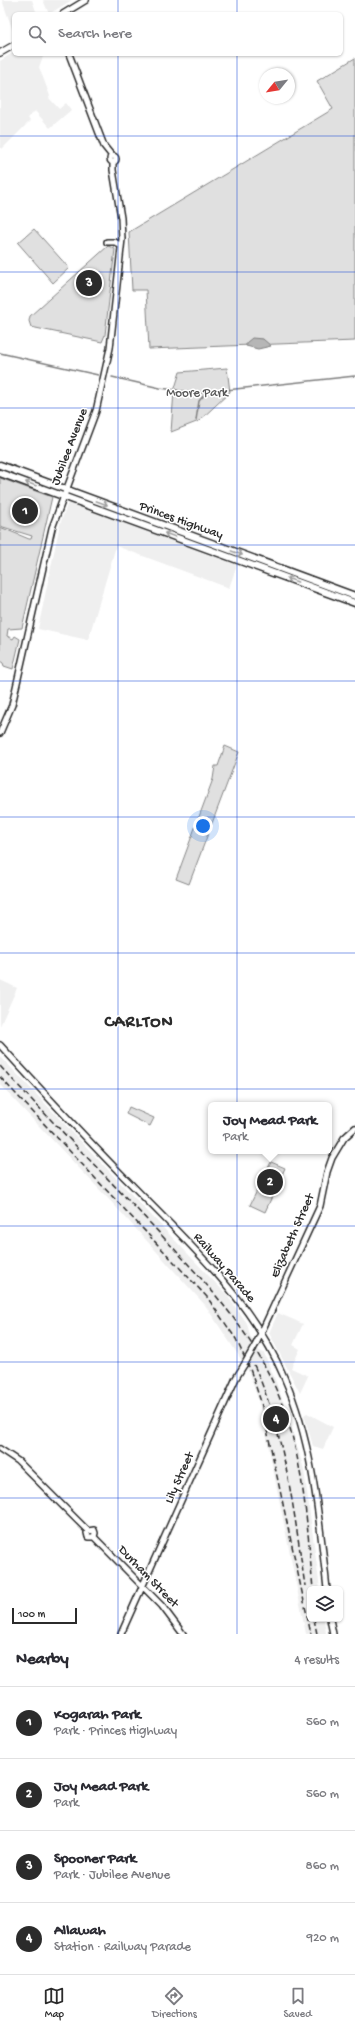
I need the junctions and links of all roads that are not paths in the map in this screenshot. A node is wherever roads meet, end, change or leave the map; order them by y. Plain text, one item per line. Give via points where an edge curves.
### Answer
1 (86, 0) edge
2 (66, 12) edge
3 (12, 45) edge
4 (0, 53) edge
5 (70, 56) edge
6 (107, 242) dead end
7 (121, 246) junction
8 (0, 465) edge
9 (0, 472) edge
10 (64, 493) junction
11 (355, 596) edge
12 (355, 603) edge
13 (0, 733) edge
14 (0, 1045) edge
15 (354, 1129) edge
16 (261, 1333) junction
17 (0, 1449) edge
18 (143, 1586) junction
19 (327, 1586) edge
20 (331, 1622) edge
21 (121, 1634) edge
22 (183, 1634) edge
23 (333, 1634) edge

1 - 2 main road
3 - 4 main road
5 - 7 main road, Jubilee Avenue via 104,146 116,159 113,162 113,170 122,224
6 - 7 main road via 115,242
7 - 10 main road, Jubilee Avenue via 110,348 98,404
8 - 10 highway, Princes Highway
10 -> 9 highway, Princes Highway
10 -> 11 highway, Princes Highway
12 -> 10 highway, Princes Highway
10 - 13 main road, Jubilee Avenue via 52,528 12,705
14 - 16 main road, Railway Parade via 217,1273 237,1296
15 - 16 main road, Elizabeth Street via 340,1143 329,1165 320,1206
16 - 18 main road, Lily Street, bridge via 234,1382
16 - 19 main road, Railway Parade via 278,1362 290,1391 306,1443 318,1506
17 - 18 main road, Durham Street via 18,1461 88,1531 88,1537 94,1537
18 - 21 main road, Lily Street
18 - 22 main road, Durham Street via 166,1609
20 - 23 main road

